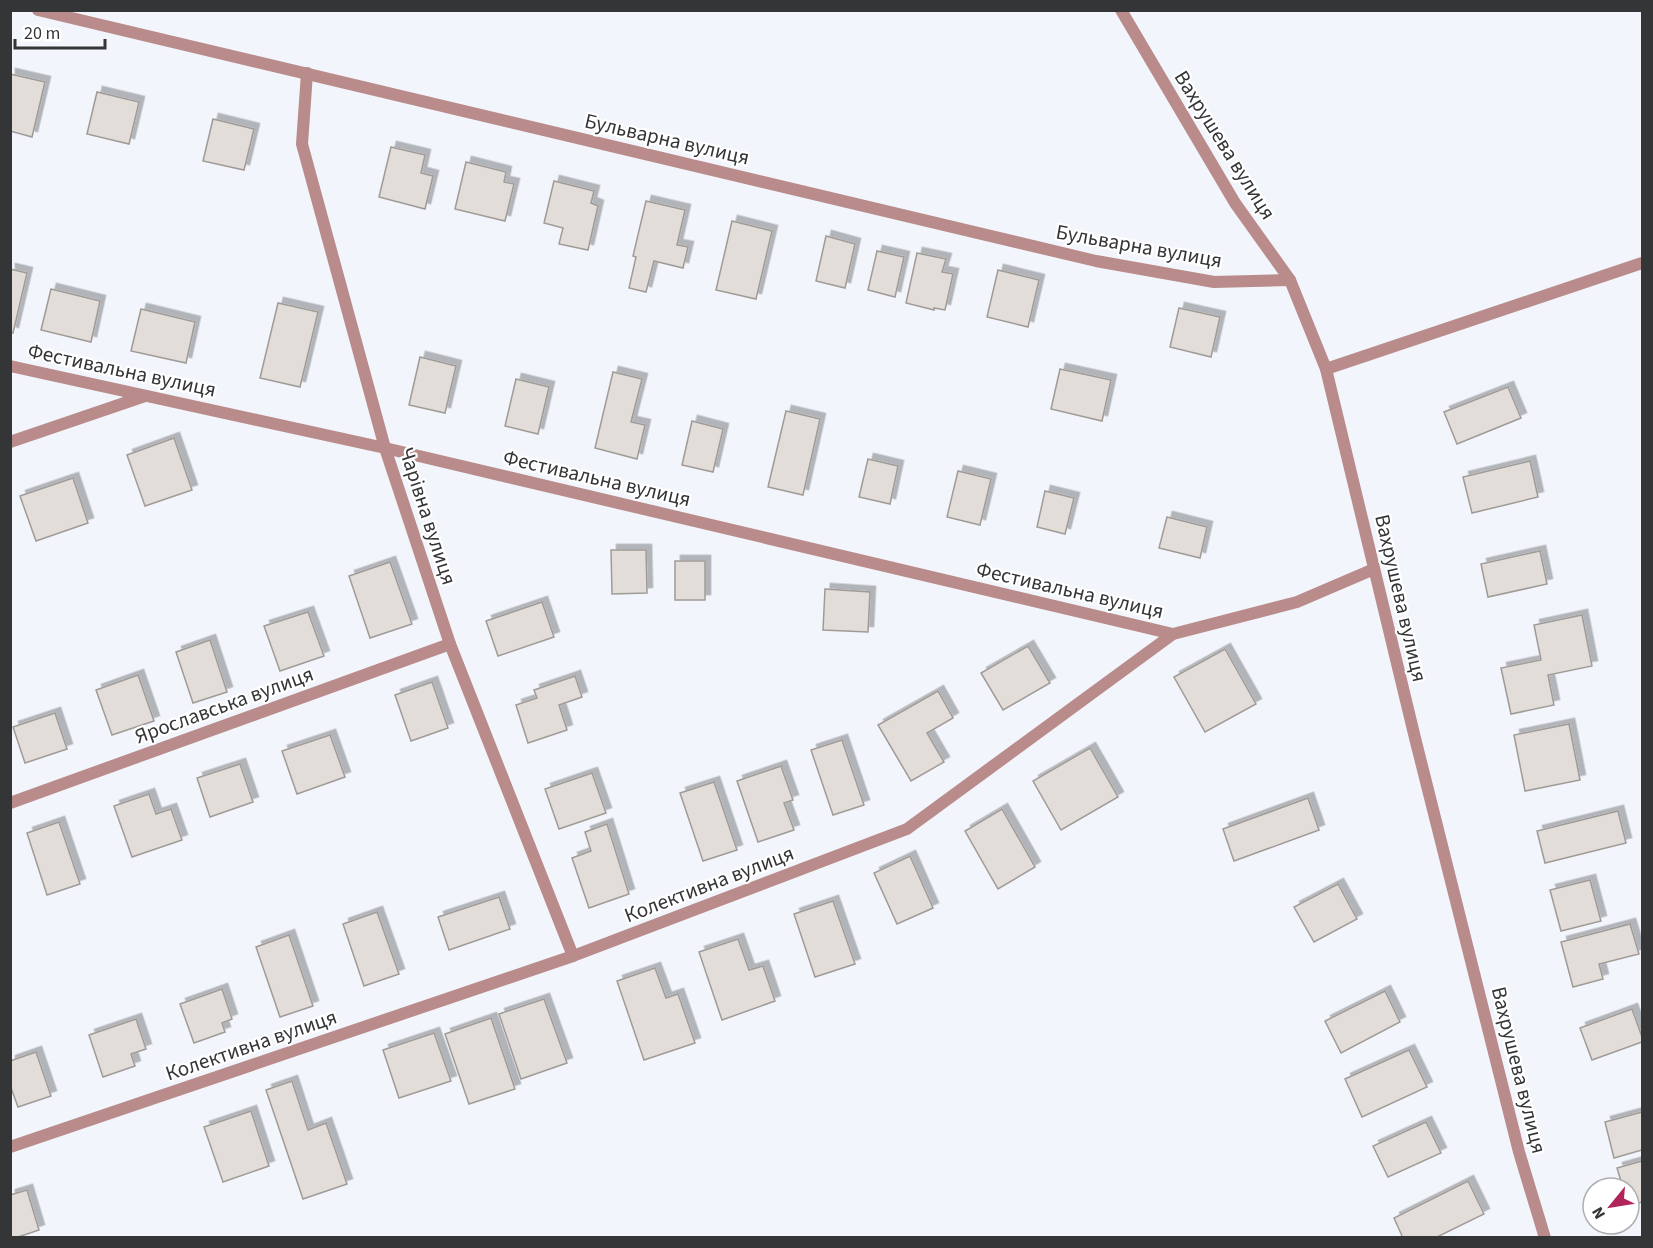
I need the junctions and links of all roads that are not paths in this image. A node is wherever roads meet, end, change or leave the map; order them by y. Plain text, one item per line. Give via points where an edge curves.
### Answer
1 (38, 10) edge
2 (1121, 10) edge
3 (307, 73) junction
4 (1642, 263) edge
5 (1290, 280) junction
6 (10, 366) edge
7 (1326, 369) junction
8 (146, 395) junction
9 (10, 442) edge
10 (385, 448) junction
11 (1374, 569) junction
12 (1173, 634) junction
13 (450, 644) junction
14 (10, 803) edge
15 (573, 956) junction
16 (10, 1147) edge
17 (1545, 1238) edge

1 - 3 street, Бульварна вулиця
2 - 5 street, Вахрушева вулиця via 1235,203
3 - 5 street, Бульварна вулиця via 1096,261 1214,282
3 - 10 street, Чарівна вулиця via 302,144
4 - 7 street
5 - 7 street, Вахрушева вулиця
6 - 8 street, Фестивальна вулиця
7 - 11 street, Вахрушева вулиця
8 - 9 street
8 - 10 street, Фестивальна вулиця
10 - 12 street, Фестивальна вулиця
10 - 13 street, Чарівна вулиця
11 - 12 street, Колективна вулиця via 1297,602
11 - 17 street, Вахрушева вулиця via 1519,1152
12 - 15 street, Колективна вулиця via 907,829
13 - 14 street, Ярославська вулиця
13 - 15 street, Чарівна вулиця
15 - 16 street, Колективна вулиця

